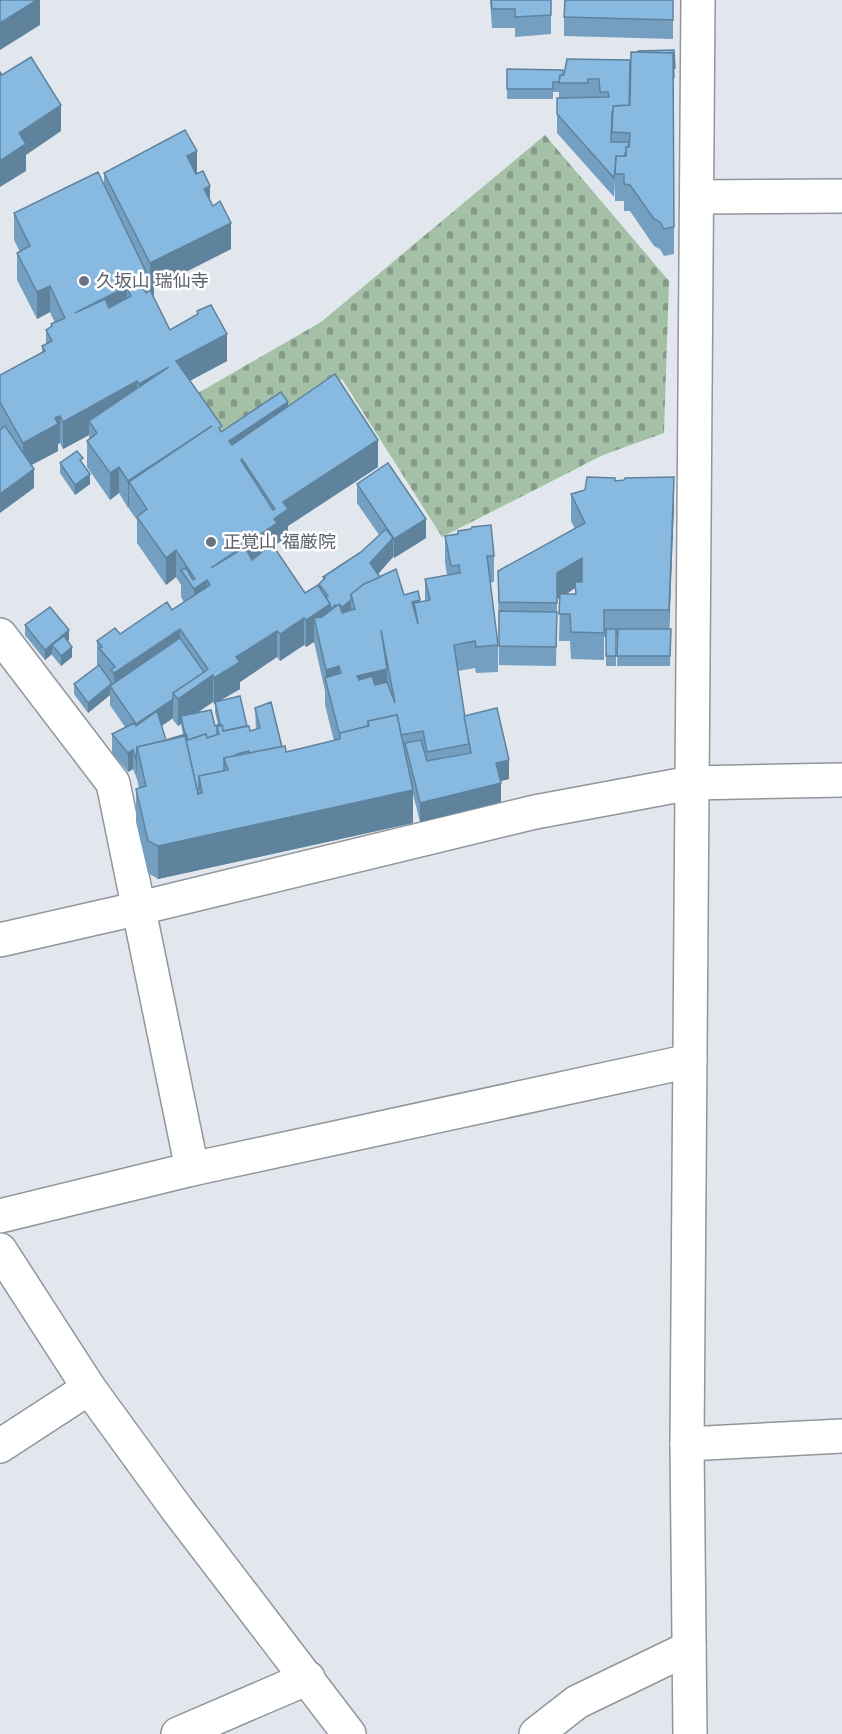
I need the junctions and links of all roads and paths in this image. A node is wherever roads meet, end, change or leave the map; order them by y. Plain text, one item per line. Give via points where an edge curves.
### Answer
1 (698, 0) edge
2 (842, 196) edge
3 (698, 197) junction
4 (0, 635) edge
5 (842, 780) edge
6 (691, 783) junction
7 (140, 908) junction
8 (0, 940) edge
9 (690, 1061) junction
10 (192, 1169) junction
11 (0, 1216) edge
12 (0, 1250) edge
13 (89, 1388) junction
14 (842, 1436) edge
15 (687, 1444) junction
16 (0, 1446) edge
17 (689, 1648) junction
18 (308, 1678) junction
19 (178, 1734) edge
20 (349, 1734) edge
21 (536, 1734) edge
22 (690, 1734) edge

1 - 3 street
2 - 3 street
3 - 6 street
4 - 7 street via 113,783
5 - 6 street
6 - 7 street via 535,812
6 - 9 street
7 - 8 street
7 - 10 street
9 - 10 street
9 - 15 street
10 - 11 street
12 - 13 street
13 - 16 street
13 - 18 street
14 - 15 street
15 - 17 street
17 - 21 street via 577,1702
17 - 22 street
18 - 19 street
18 - 20 street

